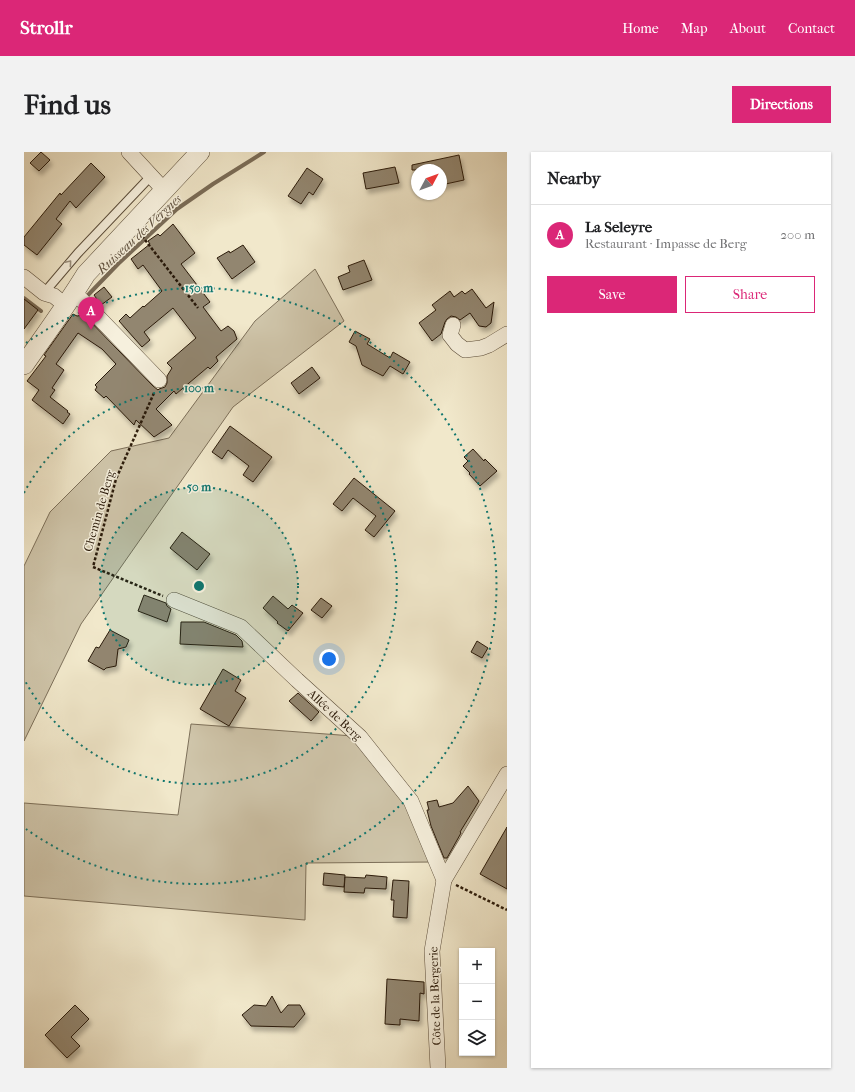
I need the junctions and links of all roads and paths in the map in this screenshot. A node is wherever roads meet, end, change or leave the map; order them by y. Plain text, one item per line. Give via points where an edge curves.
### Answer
1 (129, 152) edge
2 (200, 152) edge
3 (151, 176) junction
4 (164, 190) junction
5 (132, 224) junction
6 (24, 277) edge
7 (44, 293) junction
8 (70, 299) junction
9 (198, 308) dead end
10 (453, 325) dead end
11 (507, 334) edge
12 (24, 365) edge
13 (160, 380) joint
14 (174, 600) joint
15 (507, 774) edge
16 (444, 880) junction
17 (507, 910) edge
18 (438, 1068) edge

1 - 3 street
2 - 4 street
3 - 4 street
7 -> 3 lane
4 - 5 street
5 - 8 street via 86,274
5 - 9 path
6 - 7 street
7 - 8 street
8 - 12 street
8 - 13 street
10 - 11 street via 450,335 465,350 489,345
13 - 14 path, Chemin de Berg via 116,479 93,567
14 - 16 street, Allée de Berg via 241,627 360,736 411,801
15 - 16 street, Côte de la Bergerie
16 - 17 path
16 - 18 street, Côte de la Bergerie via 432,951

